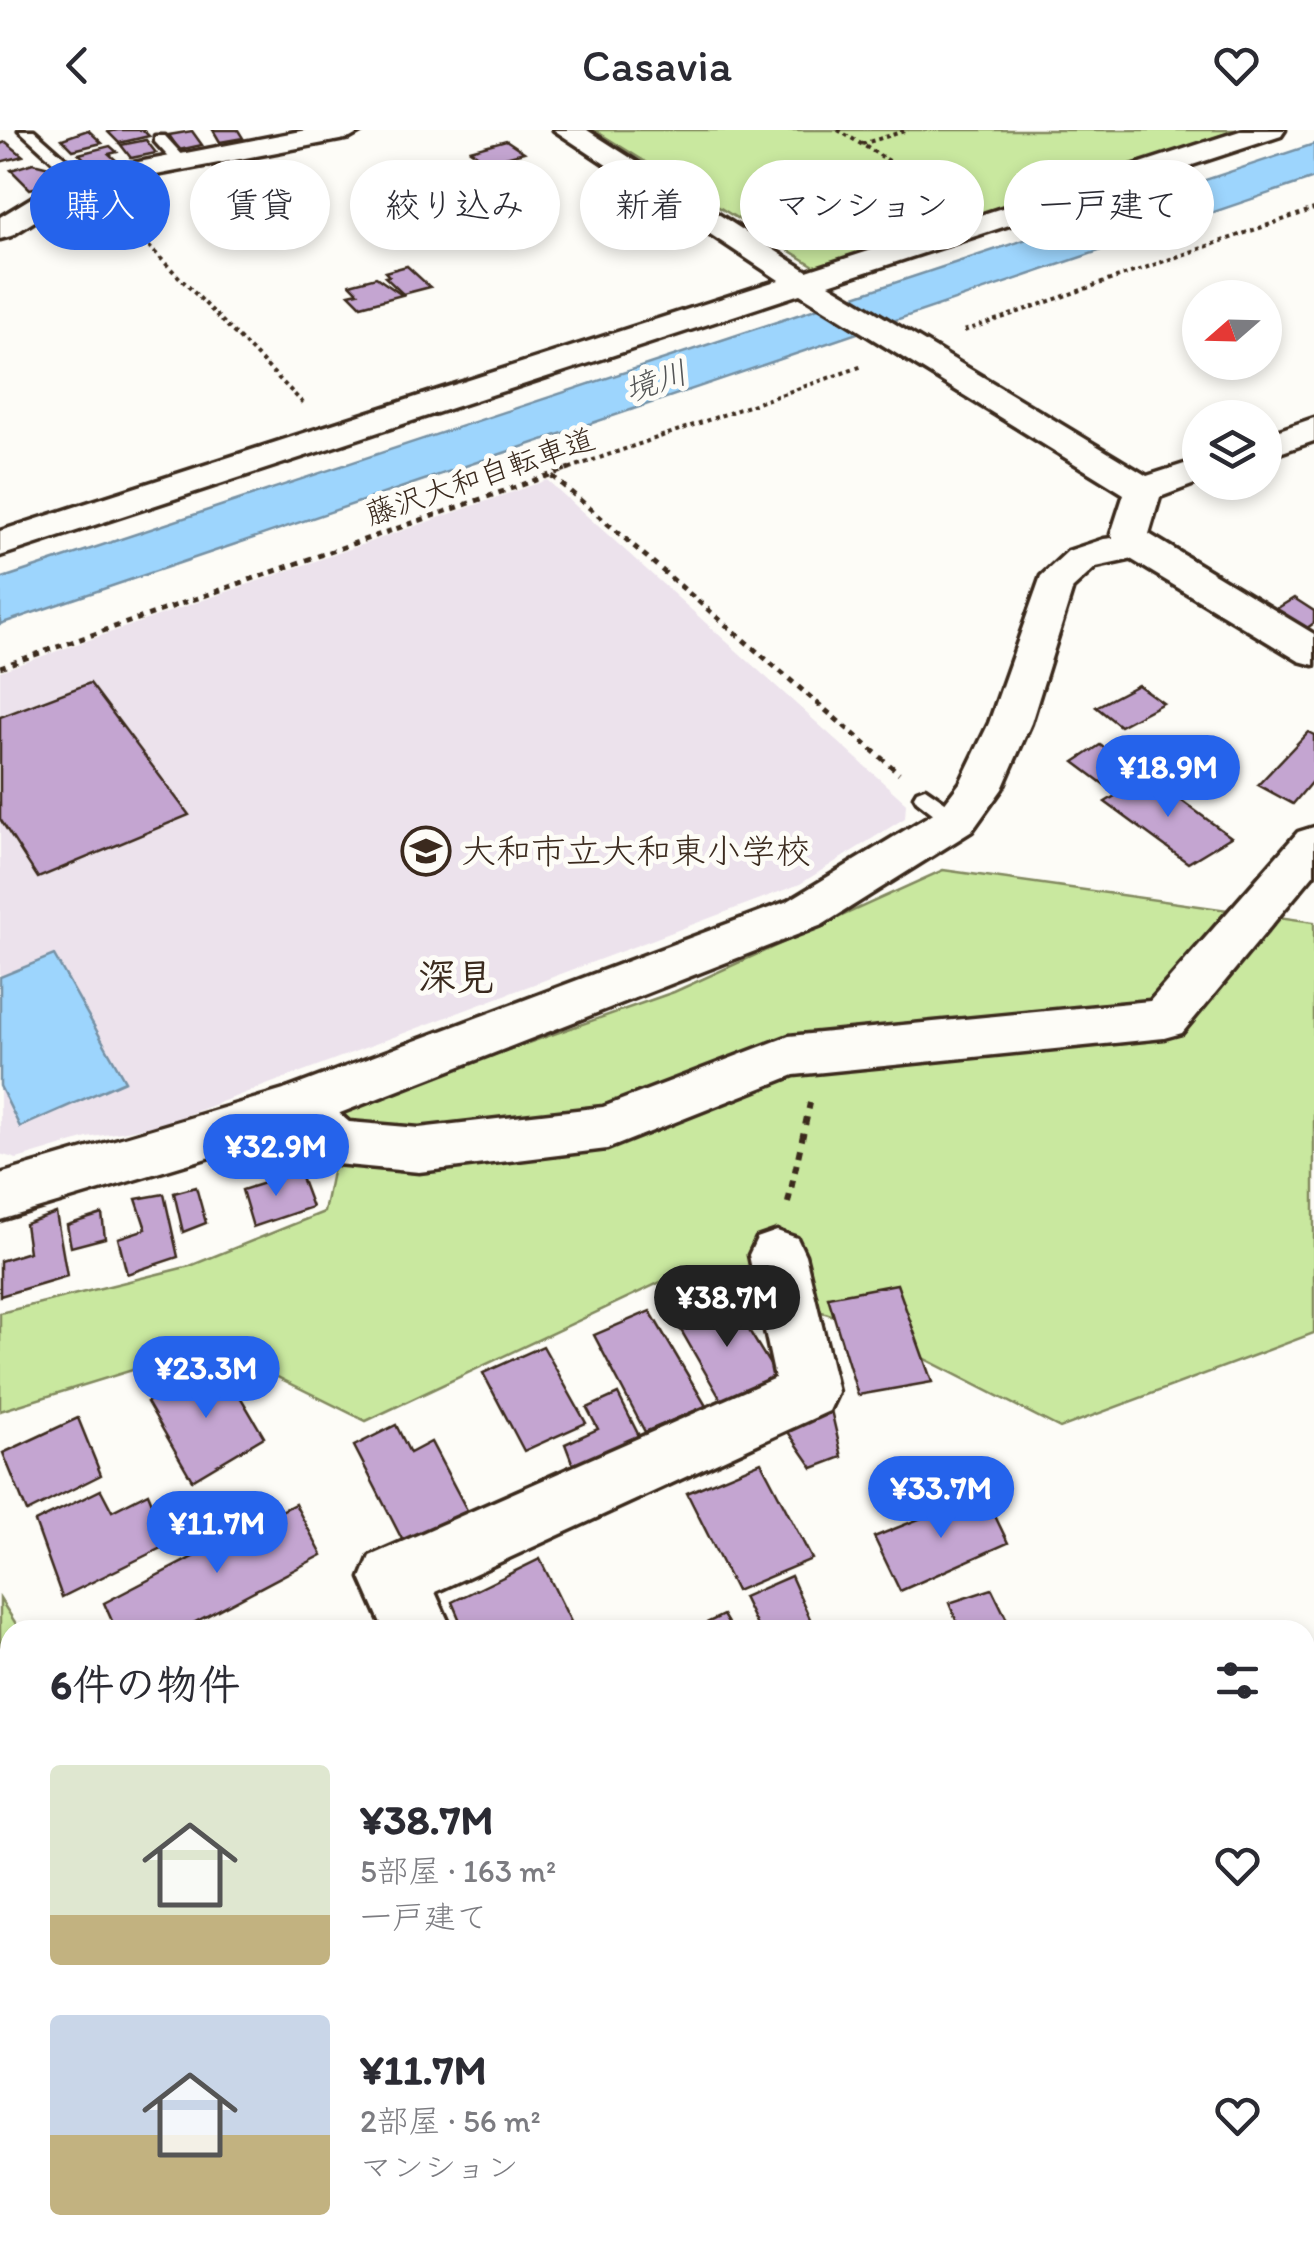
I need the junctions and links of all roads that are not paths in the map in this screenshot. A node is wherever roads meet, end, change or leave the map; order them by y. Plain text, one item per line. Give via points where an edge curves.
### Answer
1 (26, 130) edge
2 (350, 130) edge
3 (568, 130) edge
4 (1271, 130) edge
5 (160, 139) dead end
6 (60, 160) edge
7 (181, 162) junction
8 (170, 164) edge
9 (30, 211) edge
10 (0, 230) edge
11 (805, 283) junction
12 (1314, 430) edge
13 (1282, 441) edge
14 (1182, 476) edge
15 (1144, 490) junction
16 (0, 544) edge
17 (1138, 547) junction
18 (1314, 652) edge
19 (1314, 842) edge
20 (303, 1105) junction
21 (0, 1197) edge
22 (776, 1255) road end
23 (414, 1620) edge

1 - 6 lane
2 - 7 street
3 - 11 street
4 - 11 street
5 - 7 lane
7 - 8 street
9 - 10 street
11 - 15 street
11 - 16 street
12 - 13 street
14 - 15 street
15 - 17 street via 1130,534
17 - 18 street
17 - 20 street via 1082,560 1055,584 1010,723 980,789 941,808 805,913
19 - 20 street via 1164,1020 789,1056 607,1128 420,1150 336,1142
20 - 21 street
22 - 23 street via 808,1392 393,1578

